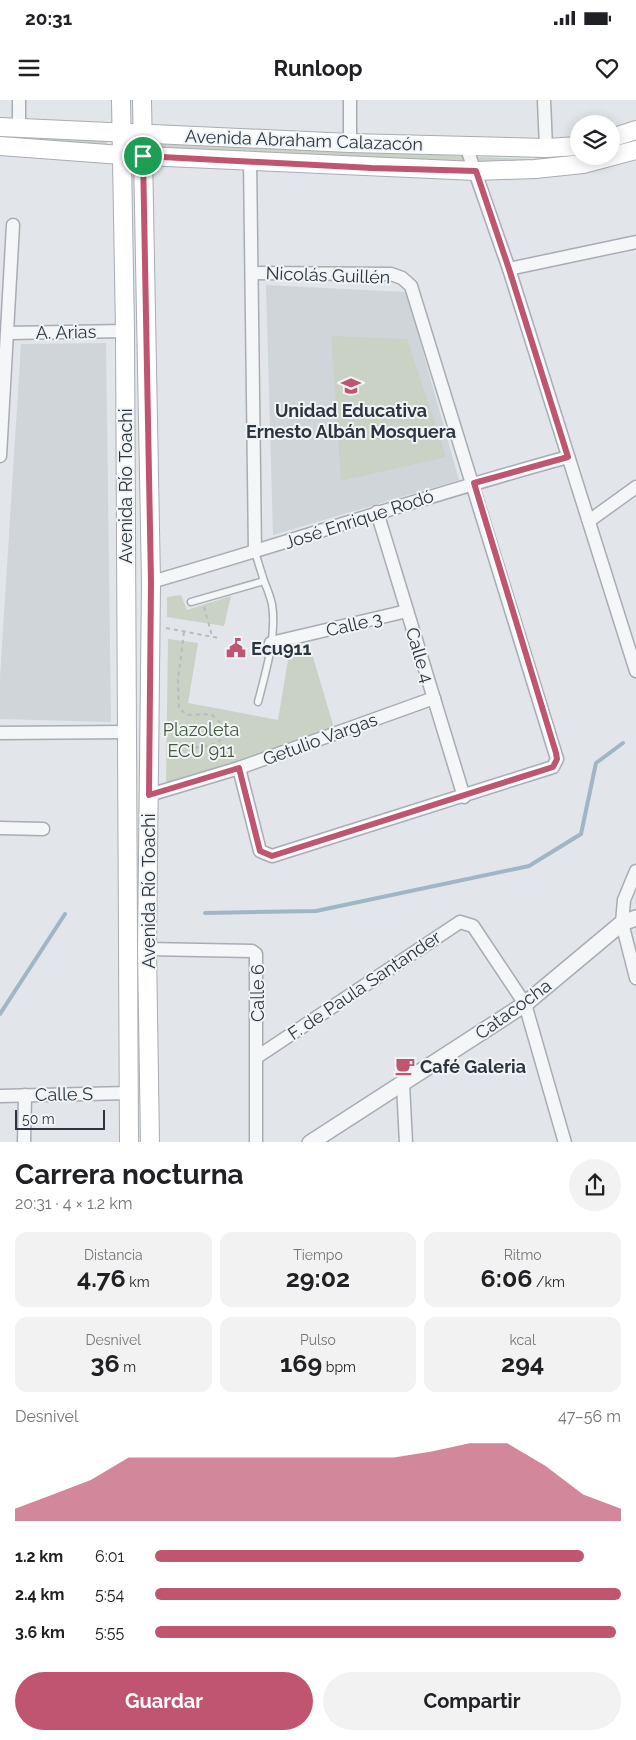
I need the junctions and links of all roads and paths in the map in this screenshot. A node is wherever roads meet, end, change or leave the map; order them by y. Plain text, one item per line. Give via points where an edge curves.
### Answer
1 (19, 100) edge
2 (121, 100) edge
3 (142, 100) edge
4 (350, 100) edge
5 (544, 100) edge
6 (0, 127) edge
7 (19, 128) junction
8 (636, 130) edge
9 (120, 133) junction
10 (143, 134) junction
11 (620, 135) edge
12 (350, 143) junction
13 (0, 146) edge
14 (466, 146) junction
15 (570, 147) edge
16 (546, 148) junction
17 (636, 150) edge
18 (121, 155) junction
19 (143, 156) junction
20 (250, 160) junction
21 (476, 171) junction
22 (12, 225) dead end
23 (636, 242) edge
24 (509, 269) junction
25 (253, 273) junction
26 (125, 331) junction
27 (8, 333) junction
28 (0, 456) edge
29 (568, 457) junction
30 (474, 483) junction
31 (636, 487) edge
32 (377, 512) junction
33 (589, 521) junction
34 (255, 552) junction
35 (264, 581) junction
36 (151, 582) junction
37 (191, 602) dead end
38 (204, 604) dead end
39 (407, 611) junction
40 (166, 628) dead end
41 (184, 632) junction
42 (212, 637) junction
43 (219, 638) dead end
44 (271, 643) junction
45 (636, 671) edge
46 (434, 698) junction
47 (258, 702) dead end
48 (0, 732) edge
49 (125, 732) junction
50 (189, 749) dead end
51 (239, 768) junction
52 (149, 795) junction
53 (464, 797) junction
54 (0, 828) edge
55 (42, 829) dead end
56 (636, 871) edge
57 (629, 921) edge
58 (147, 949) junction
59 (636, 978) edge
60 (525, 1004) junction
61 (257, 1057) junction
62 (402, 1084) junction
63 (128, 1093) junction
64 (25, 1095) junction
65 (0, 1096) edge
66 (24, 1142) edge
67 (129, 1142) edge
68 (150, 1142) edge
69 (256, 1142) edge
70 (310, 1142) edge
71 (406, 1142) edge
72 (565, 1142) edge

1 - 7 street
2 - 9 main road, Avenida Río Toachi
3 - 10 main road, Avenida Río Toachi
4 - 12 street
5 - 16 street
6 - 7 main road, Avenida Abraham Calazacón
7 - 9 main road, Avenida Abraham Calazacón
8 - 11 main road
9 - 10 main road, Avenida Abraham Calazacón
9 - 18 main road, Avenida Río Toachi
10 - 12 main road, Avenida Abraham Calazacón
10 - 19 main road, Avenida Río Toachi
12 - 14 main road, Avenida Abraham Calazacón
13 - 18 main road, Avenida Abraham Calazacón
14 - 16 main road, Avenida Abraham Calazacón
14 - 21 street
15 - 16 main road, Avenida Abraham Calazacón
17 - 21 main road, Avenida Abraham Calazacón via 583,164 535,170
18 - 19 main road, Avenida Abraham Calazacón
18 - 26 main road, Avenida Río Toachi
19 - 20 main road, Avenida Abraham Calazacón
19 - 36 main road, Avenida Río Toachi
20 - 21 main road, Avenida Abraham Calazacón
20 - 25 street
21 - 24 street
22 - 27 street
23 - 24 street
24 - 29 street
25 - 30 street, Nicolás Guillén via 391,274 411,286
25 - 34 street
26 - 27 street, A. Arias
26 - 49 main road, Avenida Río Toachi
27 - 28 street
29 - 30 street, José Enrique Rodó
29 - 33 street
30 - 32 street, José Enrique Rodó
30 - 53 street, Nicolás Guillén via 557,759 553,767
31 - 33 street
32 - 34 street, José Enrique Rodó
32 - 39 street, Calle 4
33 - 45 street
34 - 35 lane
34 - 36 street, José Enrique Rodó
35 - 37 lane
35 - 44 lane via 272,603
36 - 52 main road, Avenida Río Toachi
38 - 42 path
39 - 44 street, Calle 3
39 - 46 street, Calle 4
40 - 41 path
41 - 42 path
41 - 50 path via 178,680 179,709 188,715 212,714 223,725 224,737 214,744
42 - 43 path
44 - 47 lane
46 - 51 street, Getulio Vargas
46 - 53 street, Calle 4
48 - 49 street
49 - 63 main road, Avenida Río Toachi
51 - 52 street, Getulio Vargas
51 - 53 street, Nicolás Guillén via 260,851 272,856
52 - 58 main road, Avenida Río Toachi
54 - 55 street
56 - 57 street via 624,900
57 - 59 street
57 - 60 street, Catacocha
58 - 61 street, Calle 6 via 252,951 256,954
58 - 68 main road, Avenida Río Toachi
60 - 61 street, F. de Paula Santander via 473,926 460,922
60 - 62 street, Catacocha
60 - 72 street
61 - 69 street, Calle 6
62 - 70 street, Catacocha
62 - 71 street
63 - 64 street, Calle S
63 - 67 main road, Avenida Río Toachi
64 - 65 street, Calle S
64 - 66 street

